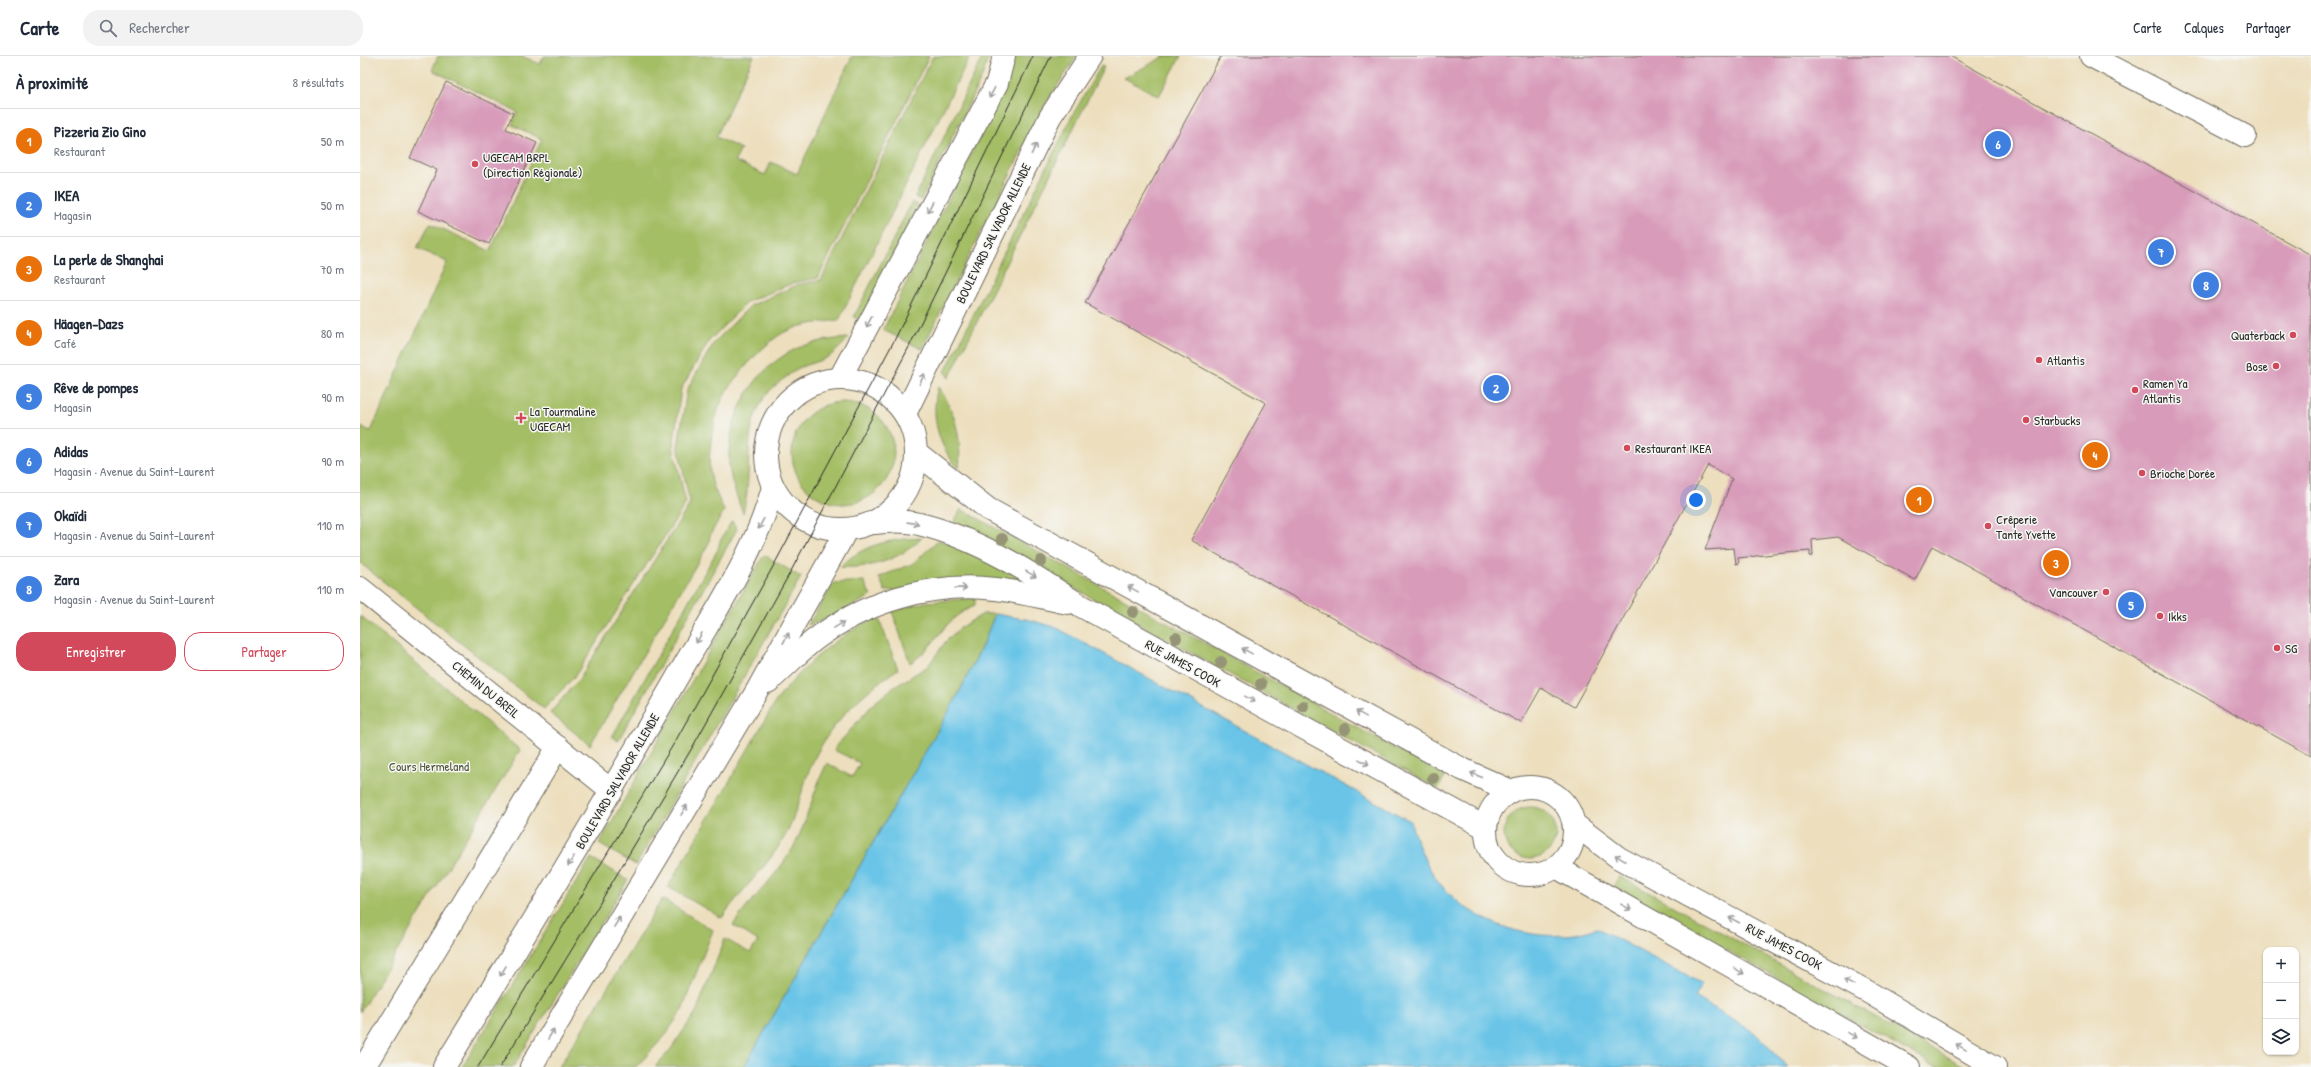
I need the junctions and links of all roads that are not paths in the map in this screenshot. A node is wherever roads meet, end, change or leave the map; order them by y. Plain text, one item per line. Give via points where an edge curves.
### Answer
1 (1004, 56) edge
2 (1090, 56) edge
3 (2091, 56) edge
4 (2245, 136) dead end
5 (840, 378) junction
6 (905, 414) junction
7 (917, 453) junction
8 (773, 487) junction
9 (874, 523) junction
10 (847, 529) junction
11 (360, 588) edge
12 (1081, 606) junction
13 (755, 694) junction
14 (558, 747) junction
15 (612, 791) junction
16 (1511, 791) junction
17 (1574, 824) junction
18 (1486, 828) junction
19 (1556, 867) junction
20 (364, 1067) edge
21 (444, 1067) edge
22 (531, 1067) edge
23 (1909, 1067) edge
24 (1995, 1067) edge

1 -> 5 street via 997,83
6 -> 2 street, BOULEVARD SALVADOR ALLENDE via 1050,117
3 - 4 street
5 - 6 street via 871,384 896,402
5 - 8 street via 818,382 800,390 776,416 769,432 766,453
6 - 7 street via 914,433
7 - 9 street via 907,492 893,510
16 -> 7 street via 1462,770 988,509
8 - 10 street via 786,506 800,518 829,529
8 -> 15 street, BOULEVARD SALVADOR ALLENDE via 765,517 740,566
9 - 10 street
9 -> 12 street, RUE JAMES COOK via 899,521 919,524 970,541 1036,576
13 -> 10 street
11 - 14 street, CHEMIN DU BREIL
13 -> 12 street via 813,641 861,612 894,599 962,587 996,589
12 -> 18 street, RUE JAMES COOK
22 -> 13 street
14 - 15 street, CHEMIN DU BREIL
14 - 20 street
15 -> 21 street, BOULEVARD SALVADOR ALLENDE
16 - 17 street via 1526,786 1541,788 1555,794 1564,802
16 - 18 street via 1493,806
17 - 19 street via 1571,848 1565,859
24 -> 17 street, RUE JAMES COOK via 1868,992 1619,858
18 - 19 street via 1487,842 1493,855 1503,866 1515,873 1543,873
19 -> 23 street

